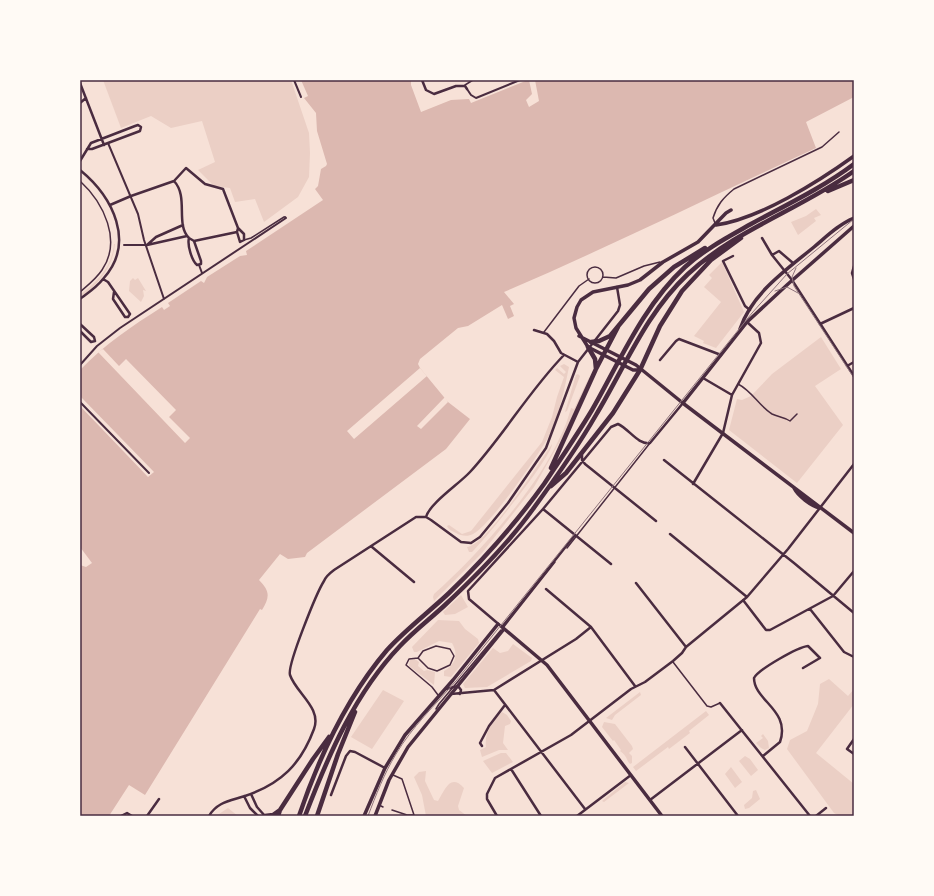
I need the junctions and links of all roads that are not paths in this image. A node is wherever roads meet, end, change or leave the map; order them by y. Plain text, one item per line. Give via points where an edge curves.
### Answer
1 (294, 80) edge
2 (422, 80) edge
3 (473, 80) edge
4 (520, 80) edge
5 (80, 83) edge
6 (466, 87) junction
7 (80, 90) edge
8 (84, 92) junction
9 (301, 97) dead end
10 (86, 98) junction
11 (80, 104) edge
12 (839, 132) dead end
13 (102, 138) junction
14 (108, 143) junction
15 (104, 145) junction
16 (87, 149) junction
17 (854, 156) edge
18 (80, 162) edge
19 (854, 164) edge
20 (80, 170) edge
21 (854, 171) edge
22 (854, 180) edge
23 (80, 181) edge
24 (174, 181) junction
25 (822, 193) junction
26 (131, 196) junction
27 (110, 205) junction
28 (731, 210) dead end
29 (286, 217) joint
30 (854, 218) edge
31 (716, 224) junction
32 (183, 225) junction
33 (854, 226) edge
34 (238, 228) junction
35 (237, 232) junction
36 (745, 234) junction
37 (188, 237) junction
38 (762, 238) dead end
39 (244, 240) junction
40 (194, 241) junction
41 (719, 242) junction
42 (247, 244) junction
43 (124, 245) dead end
44 (147, 245) junction
45 (772, 255) junction
46 (733, 256) dead end
47 (664, 262) junction
48 (793, 263) junction
49 (199, 265) junction
50 (854, 266) edge
51 (784, 271) junction
52 (202, 273) junction
53 (603, 277) junction
54 (104, 279) junction
55 (589, 279) junction
56 (854, 279) edge
57 (792, 280) junction
58 (617, 287) junction
59 (80, 292) edge
60 (114, 292) junction
61 (164, 299) junction
62 (80, 300) edge
63 (854, 308) edge
64 (750, 310) junction
65 (128, 317) junction
66 (131, 320) junction
67 (747, 322) junction
68 (80, 324) edge
69 (820, 324) junction
70 (618, 327) junction
71 (534, 330) dead end
72 (80, 331) edge
73 (739, 332) junction
74 (544, 333) junction
75 (579, 336) junction
76 (94, 342) junction
77 (591, 342) junction
78 (97, 346) junction
79 (588, 347) junction
80 (607, 350) junction
81 (601, 354) junction
82 (564, 355) junction
83 (721, 355) junction
84 (660, 360) dead end
85 (578, 362) junction
86 (854, 362) edge
87 (80, 365) edge
88 (847, 366) junction
89 (640, 370) junction
90 (595, 372) junction
91 (854, 376) edge
92 (703, 378) junction
93 (738, 384) junction
94 (732, 395) junction
95 (80, 402) edge
96 (683, 403) junction
97 (797, 414) dead end
98 (723, 433) junction
99 (650, 443) junction
100 (582, 454) junction
101 (664, 460) dead end
102 (583, 462) junction
103 (854, 464) edge
104 (149, 473) dead end
105 (543, 484) junction
106 (693, 484) junction
107 (615, 488) junction
108 (547, 490) junction
109 (820, 508) junction
110 (543, 509) junction
111 (426, 517) junction
112 (656, 521) dead end
113 (854, 533) edge
114 (670, 534) dead end
115 (576, 536) junction
116 (372, 547) junction
117 (783, 554) junction
118 (610, 564) dead end
119 (854, 572) edge
120 (414, 582) dead end
121 (636, 583) dead end
122 (546, 589) dead end
123 (833, 596) junction
124 (747, 597) junction
125 (744, 600) junction
126 (810, 609) junction
127 (854, 613) edge
128 (590, 626) junction
129 (502, 627) junction
130 (686, 647) junction
131 (418, 658) junction
132 (854, 658) edge
133 (542, 660) junction
134 (673, 661) junction
135 (803, 668) dead end
136 (635, 686) junction
137 (456, 687) junction
138 (445, 689) junction
139 (494, 690) junction
140 (451, 694) junction
141 (460, 694) junction
142 (438, 695) junction
143 (359, 701) junction
144 (720, 702) joint
145 (505, 705) junction
146 (434, 714) junction
147 (590, 721) junction
148 (336, 727) junction
149 (742, 730) junction
150 (854, 739) edge
151 (482, 746) dead end
152 (685, 746) dead end
153 (540, 752) junction
154 (854, 754) edge
155 (763, 756) junction
156 (698, 764) junction
157 (385, 768) junction
158 (511, 769) junction
159 (392, 774) junction
160 (631, 775) junction
161 (251, 794) junction
162 (330, 795) dead end
163 (244, 796) junction
164 (159, 799) dead end
165 (650, 800) junction
166 (826, 808) dead end
167 (280, 810) junction
168 (392, 810) dead end
169 (585, 810) junction
170 (121, 816) edge
171 (132, 816) edge
172 (147, 816) edge
173 (208, 816) edge
174 (258, 816) edge
175 (265, 816) edge
176 (278, 816) edge
177 (299, 816) edge
178 (306, 816) edge
179 (317, 816) edge
180 (364, 816) edge
181 (375, 816) edge
182 (497, 816) edge
183 (541, 816) edge
184 (577, 816) edge
185 (662, 816) edge
186 (738, 816) edge
187 (810, 816) edge
188 (816, 816) edge

1 - 9 street
2 - 6 street via 426,90 434,94 456,86
3 - 6 lane
4 - 6 street via 476,98
5 - 8 street
7 - 8 street
8 - 10 street
10 - 11 street
10 - 13 street
12 - 31 lane via 822,148 734,189 716,208 713,218
13 - 14 street via 138,125 141,128 140,131
13 - 15 street
13 - 16 street via 91,143
14 - 15 street
14 - 26 street
15 - 16 street
16 - 18 street
17 - 31 street via 824,176 751,216 735,222
19 - 41 highway via 814,190
20 - 27 street via 100,190
21 - 25 highway
22 - 25 highway
23 - 59 lane via 102,209 111,240 109,257 102,270
24 - 26 street
24 - 32 street via 182,199
24 - 34 street via 186,168 205,184 223,189
25 - 36 highway
26 - 27 street
26 - 44 street
27 - 54 street via 118,223 120,244 116,260
28 - 31 street
29 - 39 lane
29 - 42 street
30 - 48 street
31 - 47 street via 698,242
32 - 37 street
32 - 44 street via 156,237
33 - 57 street
34 - 35 street
34 - 39 street via 243,232
35 - 39 street via 240,242
35 - 40 street
36 - 89 highway via 738,242 711,260 682,291 660,326
36 - 108 highway via 703,261 666,298 639,338 596,415
37 - 40 street
37 - 44 street
37 - 49 street via 194,263
38 - 45 street
39 - 42 street
40 - 49 street via 201,260
41 - 70 highway via 683,260 665,275 640,299
41 - 105 highway via 685,267 661,294 634,335 591,412
42 - 52 street
43 - 44 street
44 - 61 street
45 - 48 street via 779,251
45 - 51 street
46 - 64 street via 723,261 745,306
47 - 53 lane via 644,266 616,278
47 - 58 street via 640,280
48 - 51 street
49 - 52 street
50 - 56 street
51 - 57 street
51 - 64 street via 763,291
52 - 61 street
53 - 55 lane via 598,282
53 - 55 lane via 600,270 594,268 588,273
54 - 60 street
54 - 62 street
55 - 74 lane via 579,286
57 - 67 street
57 - 69 street
58 - 75 street via 593,292 577,307 574,318
58 - 85 street via 620,305 618,311
60 - 65 street via 130,314
60 - 65 street via 114,302 125,317
61 - 66 street
63 - 69 street
64 - 73 street via 743,319
65 - 66 street
66 - 78 street
67 - 73 street
67 - 93 street via 760,333 762,341
68 - 76 street via 96,339
69 - 88 street
70 - 77 highway via 606,339
70 - 80 highway
71 - 74 street
72 - 76 street
73 - 83 street
74 - 82 street via 554,341
75 - 77 street
75 - 79 street
76 - 78 street
77 - 80 street
78 - 87 street
79 - 81 street
79 - 90 highway via 594,359
80 - 81 highway
80 - 89 street via 636,365
81 - 89 street via 633,370
81 - 90 highway
82 - 85 street
82 - 111 street via 470,472 431,508
83 - 84 street via 679,339
83 - 92 street
85 - 111 street via 546,448 508,503 480,537 471,543 461,542
86 - 88 street
88 - 91 street
89 - 96 street
89 - 100 highway via 613,413
90 - 105 highway
92 - 94 street
92 - 96 street
93 - 94 street
93 - 97 lane via 747,389 773,414 790,421
94 - 98 street
95 - 104 street
96 - 98 street
96 - 99 street
98 - 106 street
98 - 109 street via 815,507
99 - 102 street via 644,443 616,424 608,430
99 - 107 lane
100 - 102 street
100 - 108 highway
101 - 106 street
102 - 107 street
102 - 110 street
103 - 109 street
105 - 148 highway via 512,525 472,569 385,652
106 - 117 street
107 - 112 street
107 - 115 lane
108 - 143 highway via 521,524 454,598 399,647
109 - 113 street
109 - 117 street
110 - 115 street
110 - 129 street via 468,592 474,605
111 - 116 street via 412,518
114 - 124 street
115 - 118 street
115 - 129 street
116 - 120 street
116 - 161 street via 334,570 324,580 290,669 292,679 314,713 314,728 290,771
117 - 123 street
117 - 124 street
119 - 123 street
121 - 130 street
122 - 128 street
123 - 126 street
123 - 127 street
124 - 125 street
125 - 126 street via 768,630
125 - 130 street
126 - 132 street via 844,652
128 - 133 street via 576,639
128 - 136 street
129 - 133 street
129 - 137 street
129 - 138 street
130 - 134 street
131 - 131 lane via 423,651 436,646 450,649 454,656 450,665 438,671 428,668
131 - 142 lane via 408,659 406,665
133 - 139 street
133 - 147 street
134 - 136 street via 645,682
134 - 144 lane via 707,706 711,707
135 - 155 street via 820,658 808,646 798,649 754,678 756,687 779,718 782,730 780,742
136 - 147 street
137 - 138 street
137 - 140 street
137 - 141 street via 461,690
137 - 146 lane via 439,704
138 - 142 street
139 - 141 street
139 - 145 street
140 - 141 street
140 - 146 street
142 - 157 street via 405,735
143 - 178 highway via 324,769
143 - 179 highway
144 - 149 street
145 - 151 street via 483,736 480,743
145 - 153 street
146 - 159 street via 408,747
147 - 153 street
147 - 160 street
148 - 167 highway
148 - 177 highway
149 - 155 street
149 - 156 street
150 - 154 street via 847,749
152 - 156 street
153 - 158 street
153 - 169 street
155 - 187 street
156 - 165 street
156 - 186 street
157 - 162 street via 350,751
157 - 180 street
158 - 182 street via 491,783 487,794 487,799
158 - 183 street
159 - 168 lane via 402,780 414,815
159 - 181 street
160 - 165 street
160 - 169 street
161 - 163 street
161 - 175 street via 256,807
163 - 173 street via 222,803
163 - 174 street
164 - 172 street
165 - 185 street
166 - 188 street
167 - 175 highway via 273,815
167 - 176 highway
169 - 184 street
170 - 171 street via 127,813

